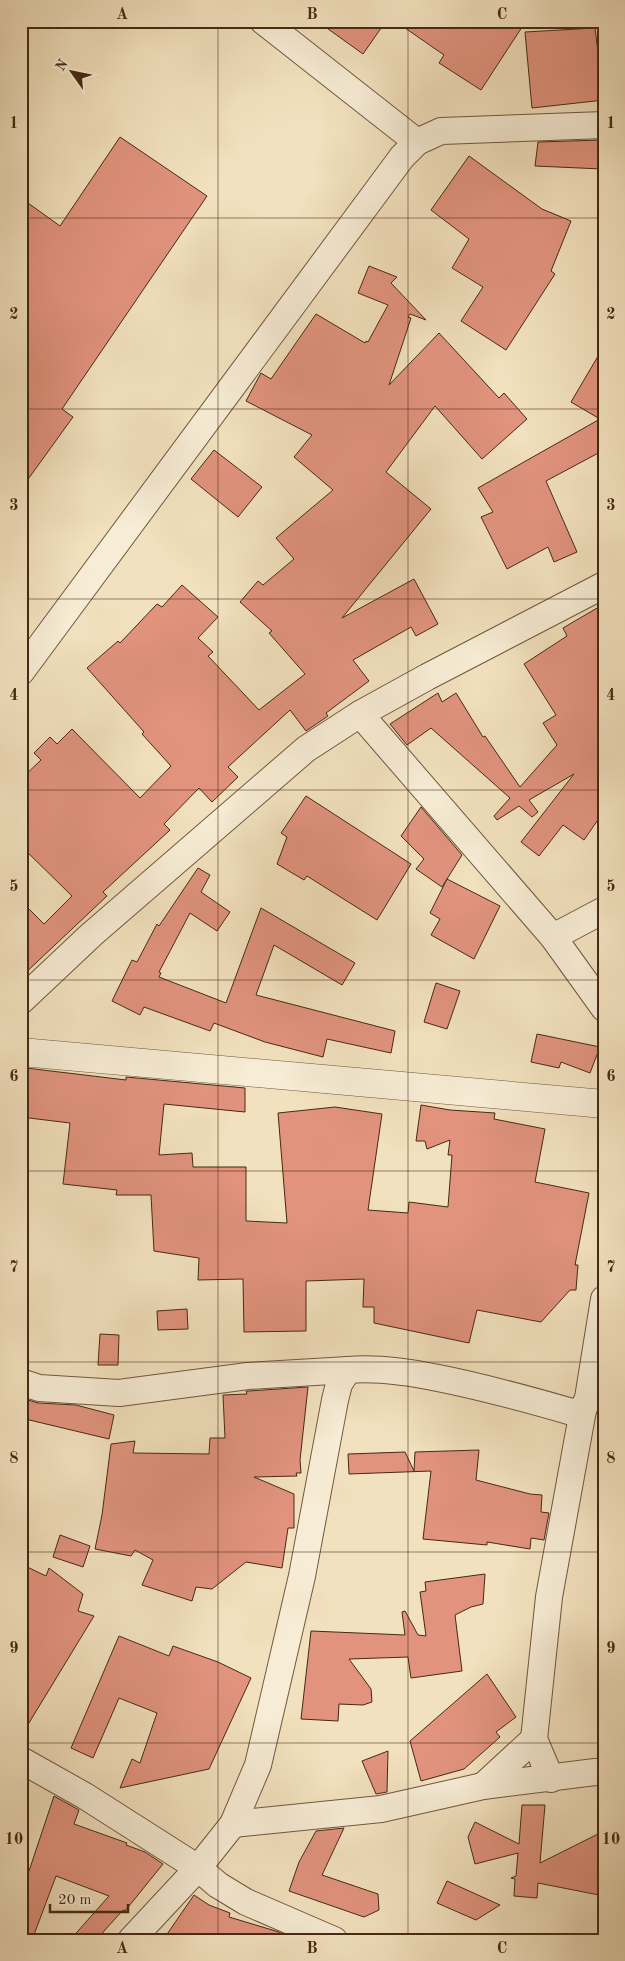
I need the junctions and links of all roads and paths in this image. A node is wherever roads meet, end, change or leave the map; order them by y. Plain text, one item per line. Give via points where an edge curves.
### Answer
1 (263, 21) edge
2 (604, 125) edge
3 (417, 142) junction
4 (604, 585) edge
5 (21, 672) edge
6 (360, 714) junction
7 (604, 910) edge
8 (553, 937) junction
9 (21, 1001) edge
10 (604, 1008) edge
11 (21, 1052) edge
12 (604, 1104) edge
13 (604, 1299) edge
14 (601, 1339) edge
15 (348, 1370) junction
16 (21, 1382) edge
17 (584, 1410) junction
18 (534, 1739) junction
19 (21, 1760) edge
20 (604, 1773) edge
21 (551, 1778) junction
22 (482, 1786) junction
23 (234, 1824) junction
24 (198, 1868) junction
25 (131, 1940) edge
26 (334, 1940) edge

1 - 3 street
2 - 3 street via 441,131
3 - 5 street
4 - 6 street
6 - 8 street
6 - 9 street via 306,749 91,935
7 - 8 street
8 - 10 street
11 - 12 street
13 - 14 street
14 - 17 street
15 - 16 street via 248,1376 119,1393 39,1388
15 - 17 street via 411,1372 486,1387 572,1412
15 - 23 street via 339,1384 335,1400 302,1576 258,1765
17 - 18 street via 550,1596
18 - 21 street
18 - 22 street
19 - 24 street via 85,1796
20 - 21 street
21 - 22 street
22 - 23 street via 381,1809
23 - 24 street
24 - 25 street
24 - 26 street via 246,1902

